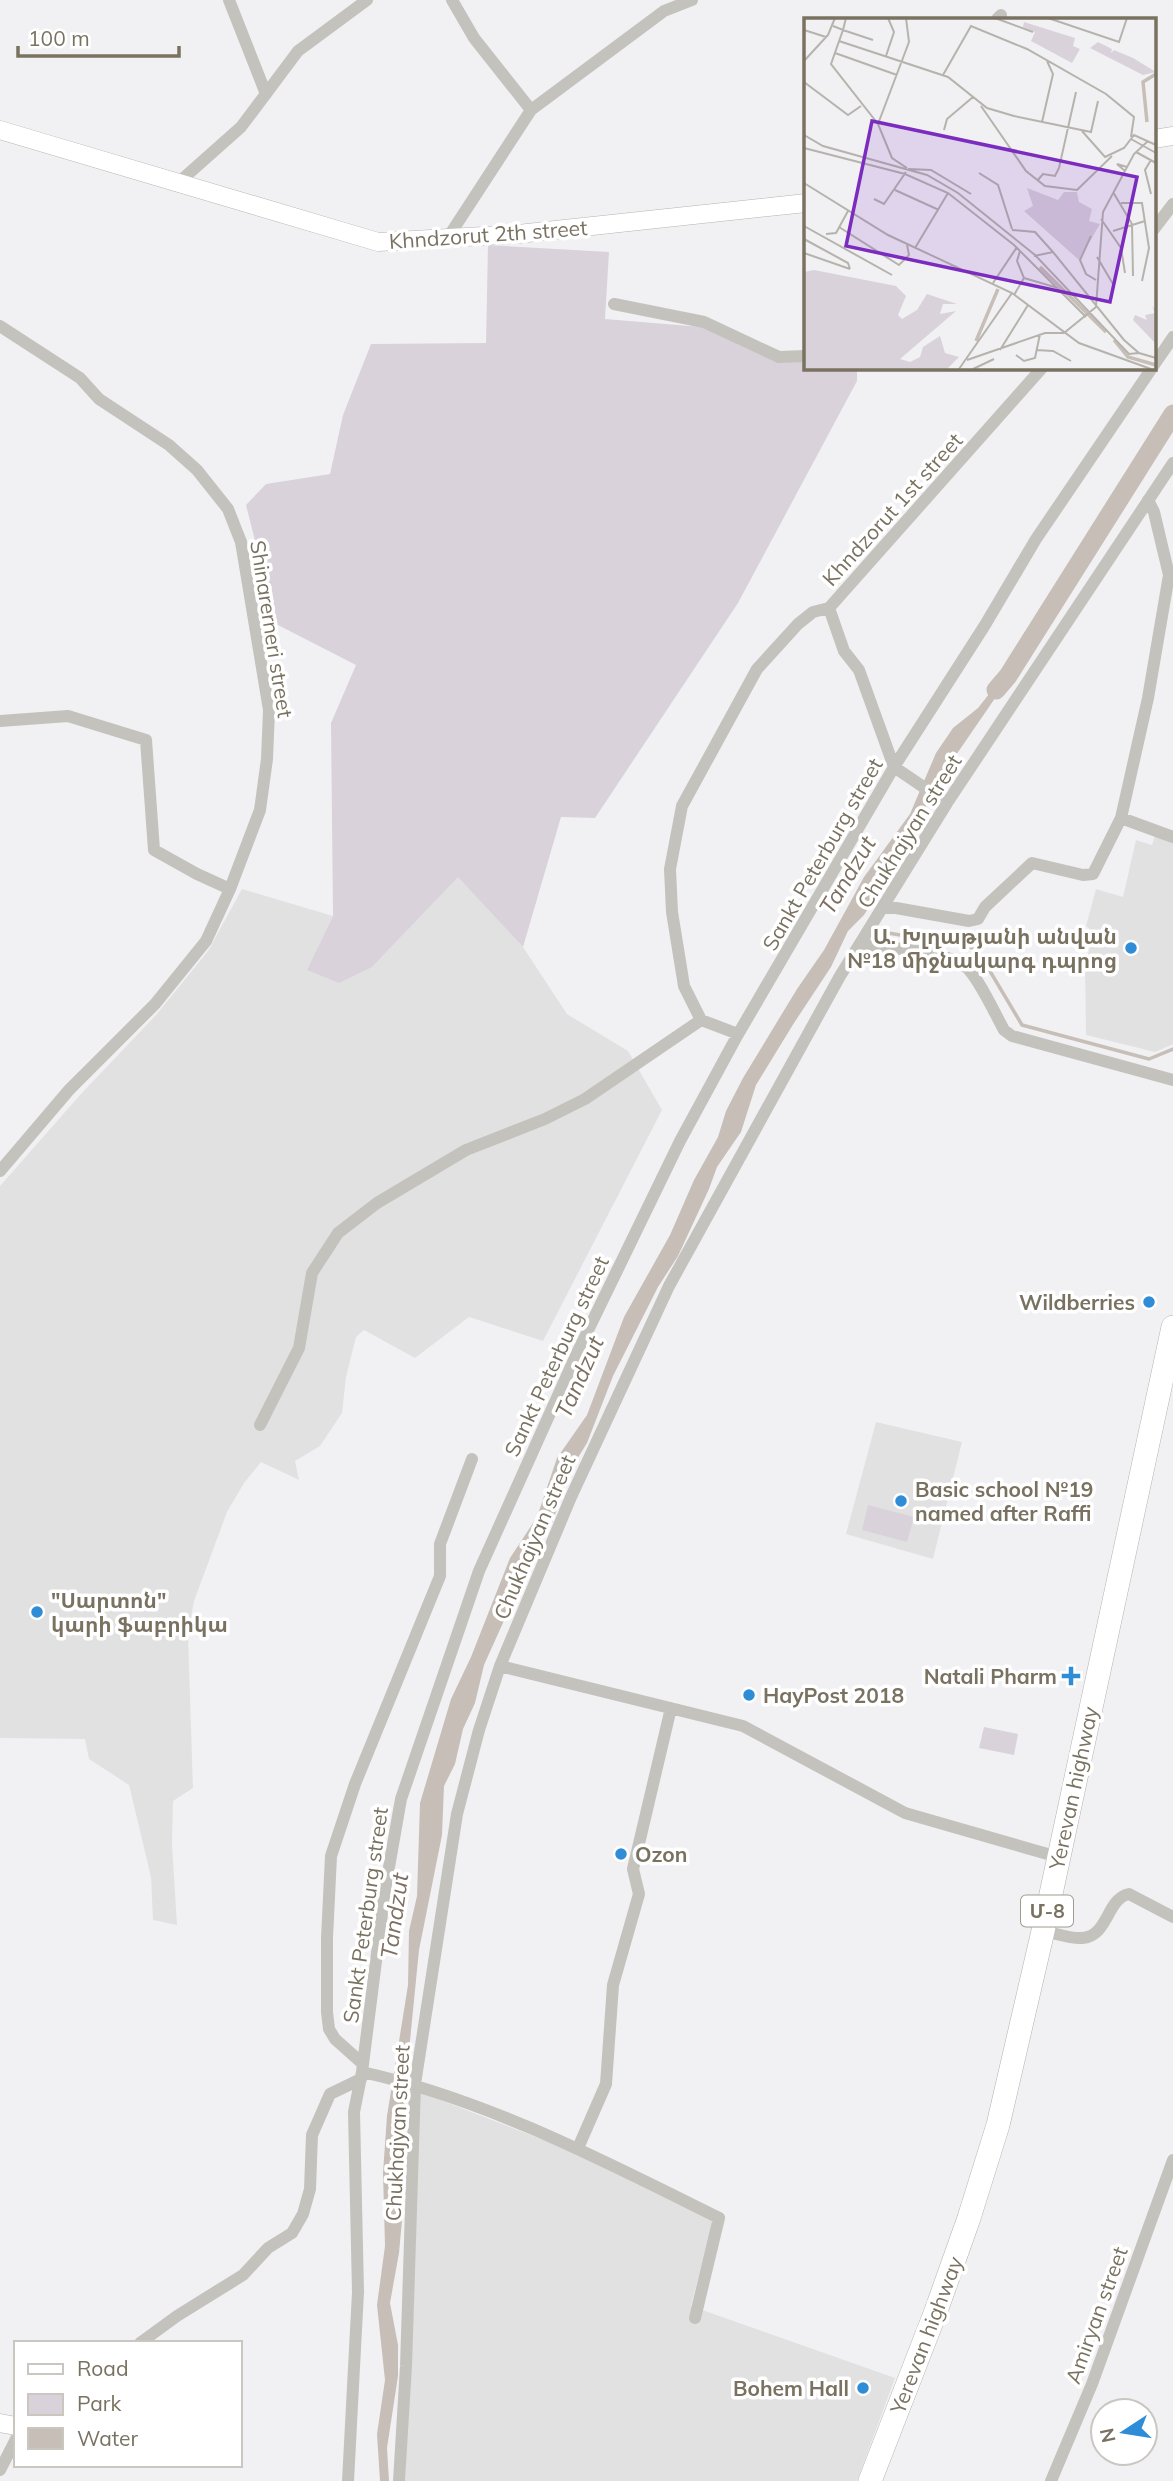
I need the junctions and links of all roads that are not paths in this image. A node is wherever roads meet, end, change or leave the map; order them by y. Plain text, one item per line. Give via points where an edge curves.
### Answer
1 (229, 0) edge
2 (367, 0) edge
3 (452, 0) edge
4 (692, 0) edge
5 (266, 94) junction
6 (531, 110) junction
7 (0, 130) edge
8 (178, 183) junction
9 (802, 201) edge
10 (1173, 204) edge
11 (1156, 226) edge
12 (447, 239) junction
13 (614, 304) dead end
14 (0, 326) edge
15 (1173, 337) edge
16 (804, 356) edge
17 (1156, 362) edge
18 (1041, 369) edge
19 (1151, 369) edge
20 (1173, 463) edge
21 (1148, 500) junction
22 (829, 608) junction
23 (0, 721) edge
24 (894, 768) junction
25 (944, 801) junction
26 (1121, 818) junction
27 (1173, 836) edge
28 (230, 889) junction
29 (883, 908) junction
30 (860, 944) junction
31 (701, 1020) junction
32 (738, 1034) junction
33 (1173, 1080) edge
34 (0, 1171) edge
35 (1173, 1327) edge
36 (261, 1425) dead end
37 (472, 1459) dead end
38 (500, 1666) junction
39 (671, 1709) junction
40 (1058, 1857) junction
41 (1173, 1917) edge
42 (1043, 1931) junction
43 (362, 2072) junction
44 (412, 2083) junction
45 (578, 2148) junction
46 (1173, 2160) edge
47 (695, 2318) dead end
48 (143, 2341) edge
49 (14, 2443) edge
50 (0, 2470) edge
51 (348, 2481) edge
52 (399, 2481) edge
53 (870, 2481) edge
54 (1051, 2481) edge

1 - 5 street
2 - 5 street via 298,51
3 - 6 street via 474,38
4 - 6 street via 664,11
5 - 8 street via 241,127
6 - 12 street
7 - 8 street, Khndzorut 2th street
8 - 12 street, Khndzorut 2th street via 378,242
9 - 12 street, Khndzorut 2th street
10 - 11 street
13 - 16 street via 705,322 779,356
14 - 28 street, Shinarerneri street via 80,378 99,399 169,445 197,470 228,509 241,542 269,710 260,810
15 - 17 street, Sankt Peterburg street
18 - 22 street, Khndzorut 1st street
19 - 24 street, Sankt Peterburg street via 1036,539
20 - 21 street, Chukhajyan street
21 - 25 street, Chukhajyan street
21 - 26 street via 1169,575
22 - 24 street, Khndzorut 1st street via 844,651 859,670
22 - 31 street via 813,612 798,624 757,669 682,806 670,869 672,912 684,986
23 - 28 street via 68,716 146,740 154,850
24 - 25 street
24 - 32 street, Sankt Peterburg street
25 - 29 street, Chukhajyan street
26 - 27 street
26 - 29 street via 1093,874 1032,863 985,906 978,919
28 - 34 street, Shinarerneri street via 198,952
29 - 30 street, Chukhajyan street
30 - 33 street via 945,956 964,964 1012,1036
30 - 38 street, Chukhajyan street via 669,1286 571,1497
31 - 32 street
31 - 36 street via 585,1099 466,1150 377,1203 338,1233 312,1273 299,1348
32 - 43 street, Sankt Peterburg street via 680,1141 578,1351 479,1571 401,1799
35 - 40 highway, Yerevan highway / Մ-8
37 - 43 street via 440,1544 440,1576 355,1784 331,1856 329,2029
38 - 39 street
38 - 44 street, Chukhajyan street via 457,1814
39 - 40 street via 743,1726 905,1813
39 - 45 street via 633,1869 639,1894 613,1985 606,2084
40 - 42 highway, Yerevan highway / Մ-8
41 - 42 street via 1129,1894 1118,1900 1092,1936
42 - 53 highway, Yerevan highway / Մ-8 via 998,2125 973,2205
43 - 44 street
43 - 48 street via 330,2094 312,2135 310,2189 292,2233 268,2248 243,2275
43 - 51 street, Sankt Peterburg street via 354,2112 358,2292
44 - 45 street
44 - 52 street, Chukhajyan street
45 - 47 street via 719,2218
46 - 54 street, Amiryan street
49 - 50 street

